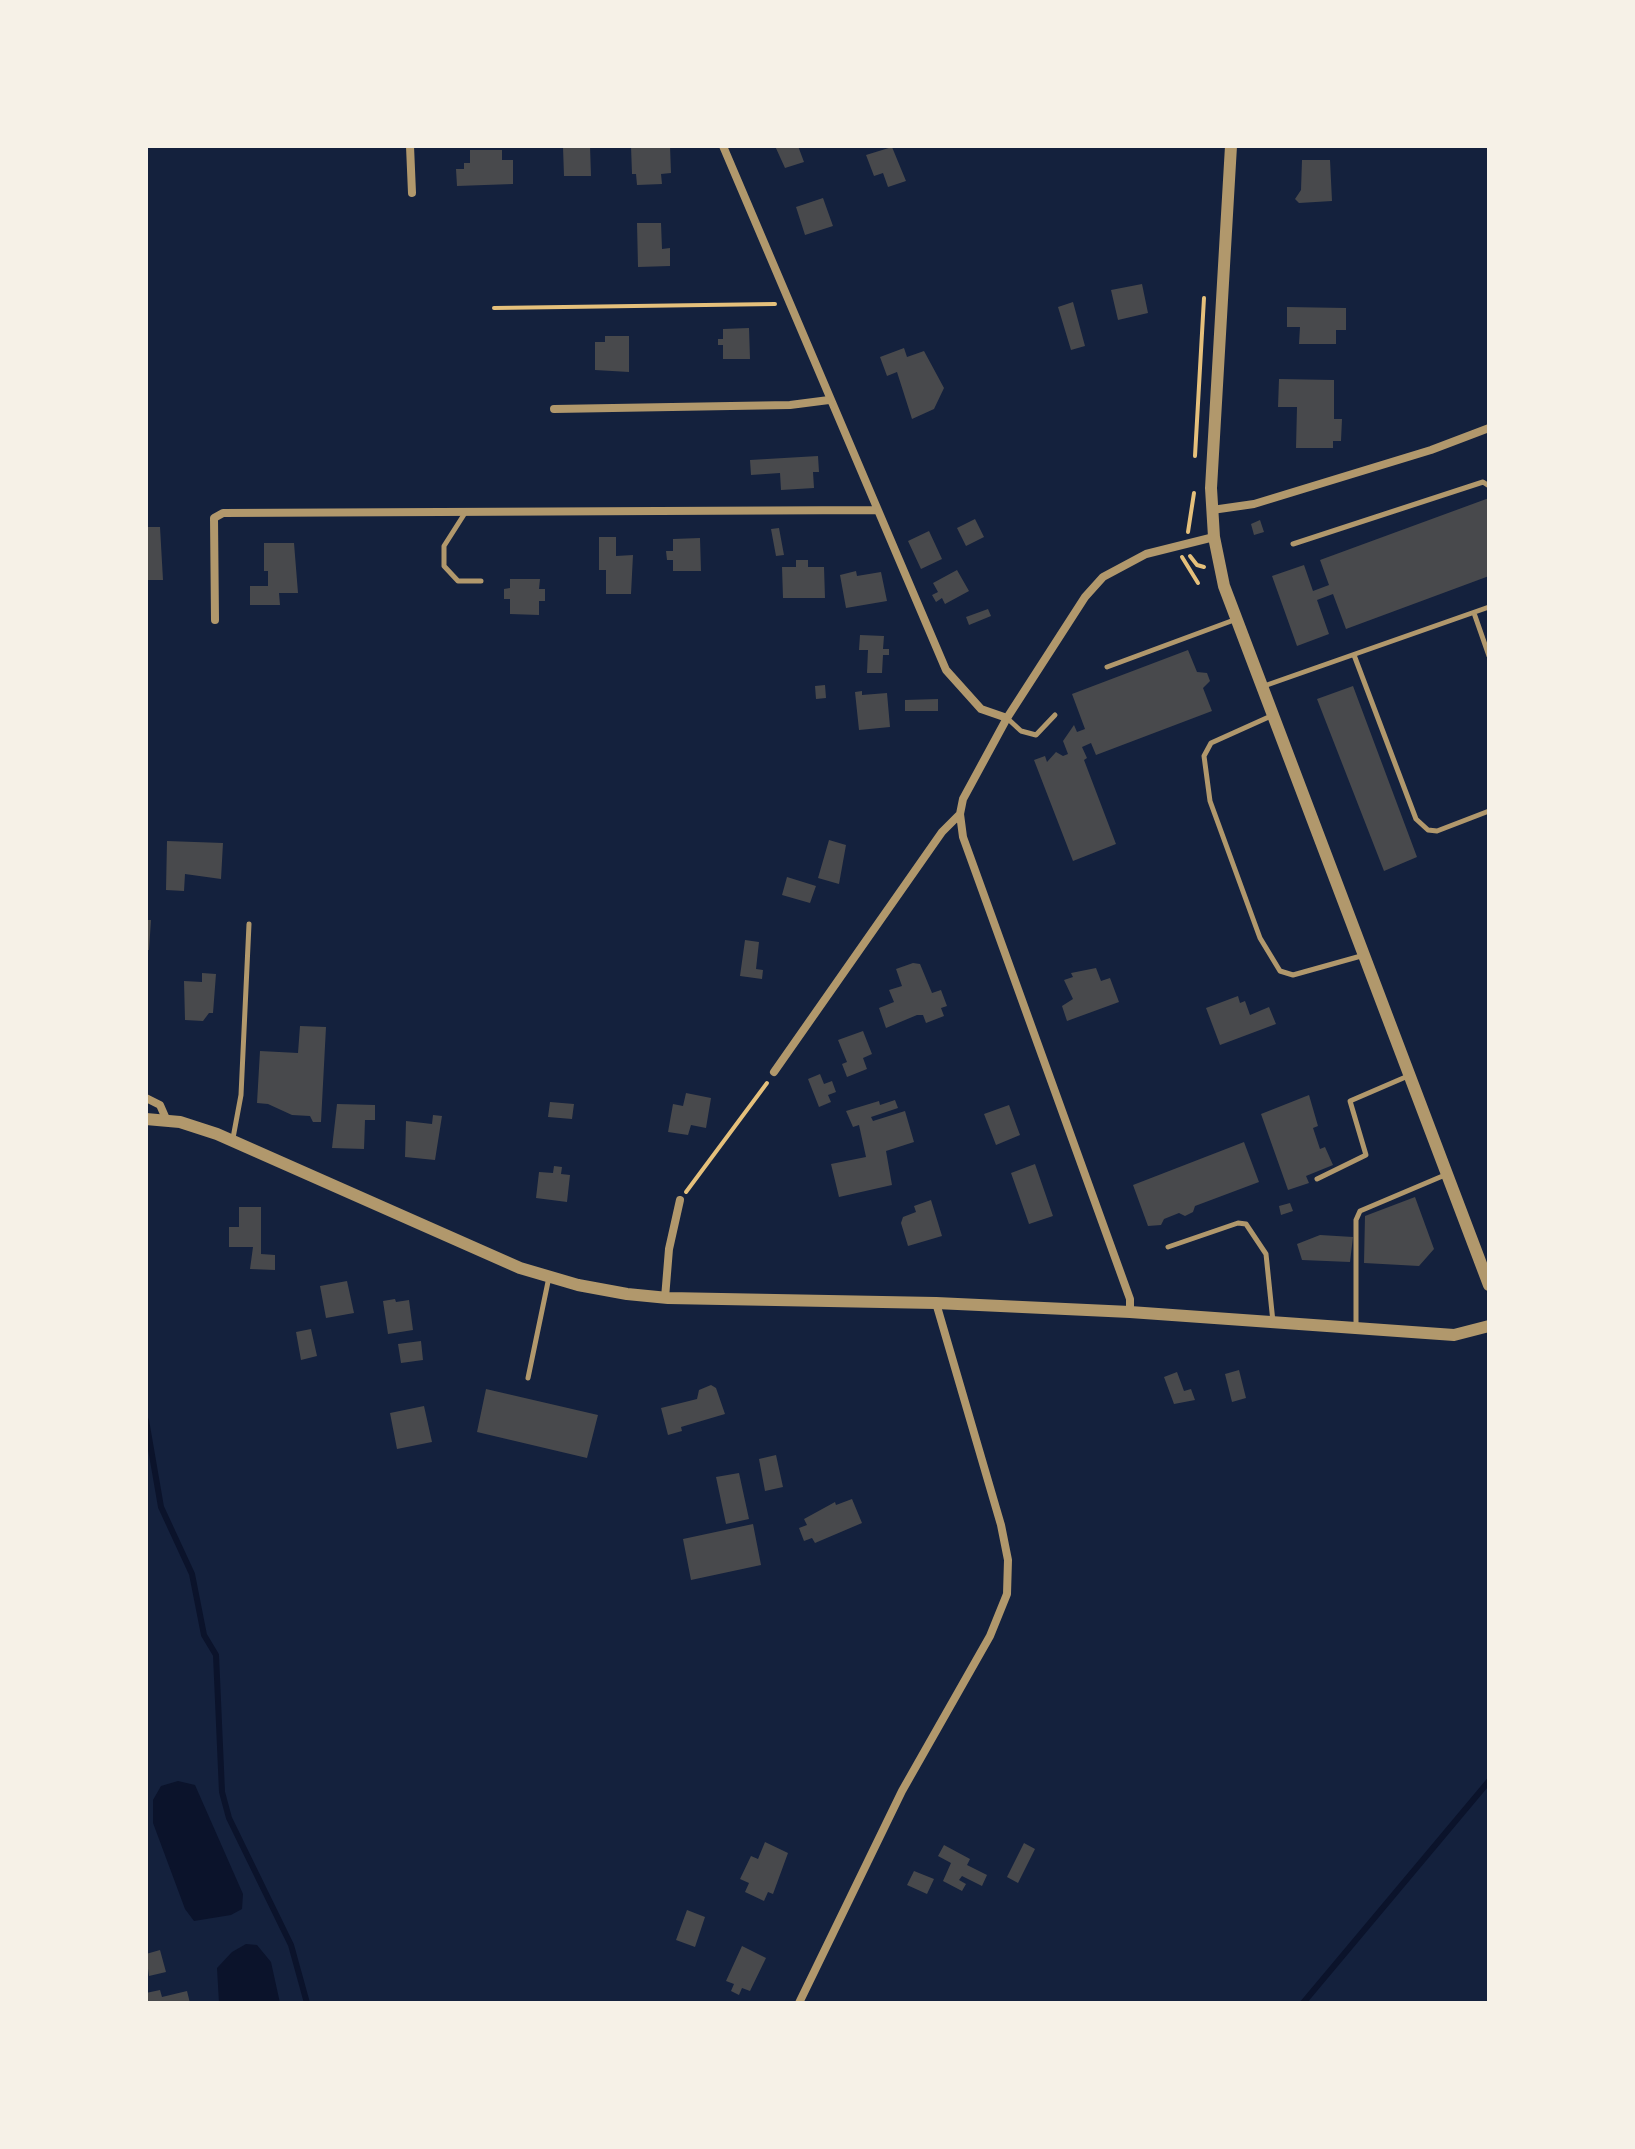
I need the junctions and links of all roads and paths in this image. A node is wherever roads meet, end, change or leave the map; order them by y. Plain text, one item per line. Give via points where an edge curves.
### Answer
1 (410, 146) edge
2 (723, 146) edge
3 (1231, 146) edge
4 (412, 193) dead end
5 (1205, 286) dead end
6 (790, 302) junction
7 (494, 308) dead end
8 (829, 400) junction
9 (554, 409) dead end
10 (1489, 428) edge
11 (1195, 472) dead end
12 (1489, 486) edge
13 (1194, 487) dead end
14 (877, 510) junction
15 (1212, 510) junction
16 (465, 512) junction
17 (1188, 533) dead end
18 (1214, 537) junction
19 (1175, 544) junction
20 (1293, 544) dead end
21 (1189, 550) dead end
22 (1211, 567) dead end
23 (481, 581) dead end
24 (1198, 583) dead end
25 (1489, 607) edge
26 (1474, 613) junction
27 (215, 620) dead end
28 (1235, 620) junction
29 (1354, 655) junction
30 (1489, 656) edge
31 (1107, 667) dead end
32 (1259, 687) junction
33 (1055, 715) dead end
34 (1271, 716) junction
35 (1007, 718) junction
36 (1489, 811) edge
37 (960, 814) junction
38 (249, 924) dead end
39 (1362, 955) junction
40 (774, 1072) joint
41 (1409, 1076) junction
42 (146, 1098) edge
43 (146, 1119) edge
44 (167, 1121) junction
45 (232, 1140) junction
46 (1447, 1174) junction
47 (1317, 1179) dead end
48 (680, 1200) joint
49 (1168, 1247) dead end
50 (549, 1276) junction
51 (1489, 1285) edge
52 (665, 1298) junction
53 (936, 1303) junction
54 (1130, 1312) junction
55 (1273, 1322) junction
56 (1489, 1326) edge
57 (1356, 1328) junction
58 (528, 1378) dead end
59 (799, 2003) edge

1 - 4 street
2 - 6 street
3 - 15 street
5 - 11 path
6 - 7 path
6 - 8 street
8 - 9 street
8 - 14 street
10 - 15 street via 1268,499
12 - 20 lane via 1483,482
13 - 17 path
14 - 16 street
14 - 35 street via 946,670 981,709
15 - 18 street
16 - 23 lane via 444,546 444,566 458,581
16 - 27 street via 216,516
18 - 19 street
18 - 28 street
19 - 24 path
19 - 35 street via 1103,577
21 - 22 path via 1197,565
25 - 26 lane
26 - 29 lane
26 - 30 lane
28 - 31 lane
28 - 32 street
29 - 32 lane
29 - 36 lane via 1416,819 1437,831
32 - 34 street
33 - 35 lane via 1036,735 1021,731
34 - 39 street
34 - 39 lane via 1211,743 1204,756 1210,801 1260,938 1280,971 1293,975
35 - 37 street
37 - 40 street via 942,832
37 - 54 street via 963,837 1130,1299
38 - 45 lane via 241,1095
39 - 41 street
40 - 48 path
41 - 46 street
41 - 47 lane via 1350,1101 1366,1155
42 - 44 street via 160,1105
43 - 44 street
44 - 45 street
45 - 50 street via 473,1249
46 - 51 street
46 - 57 lane via 1360,1211
48 - 52 street
49 - 55 lane via 1246,1224 1266,1254
50 - 52 street
50 - 58 lane
52 - 53 street
53 - 54 street
53 - 59 street via 1001,1525 1007,1594 990,1636 902,1791
54 - 55 street
55 - 57 street
56 - 57 street via 1454,1335

